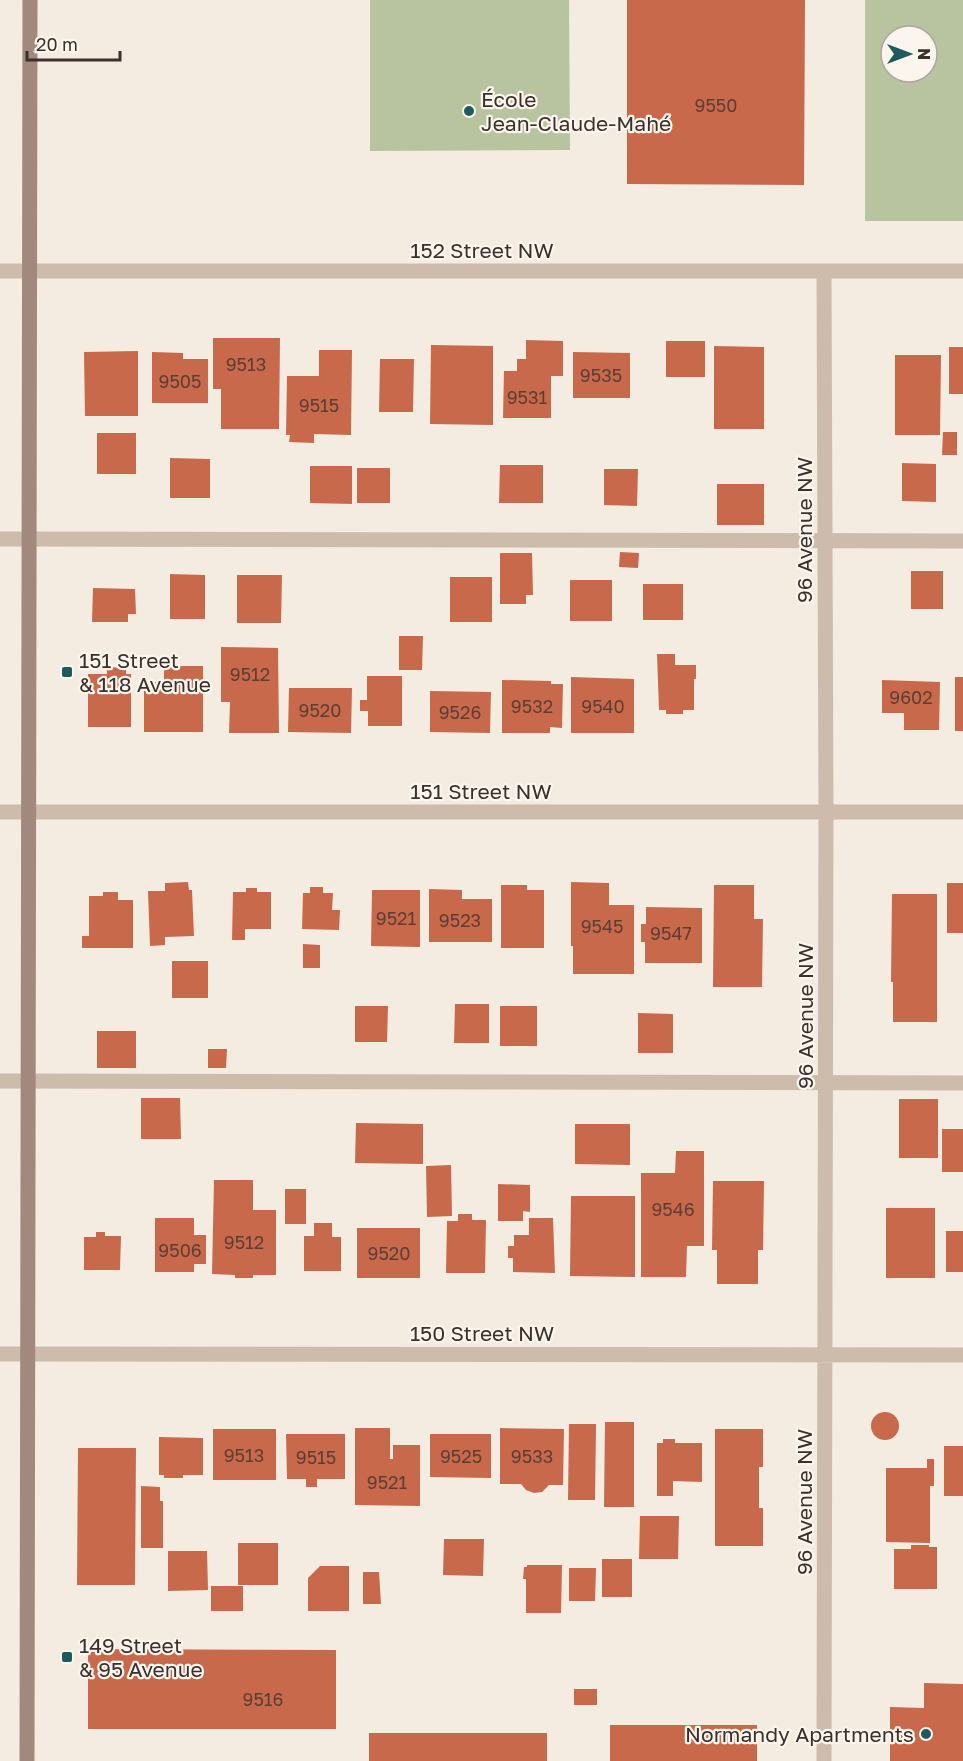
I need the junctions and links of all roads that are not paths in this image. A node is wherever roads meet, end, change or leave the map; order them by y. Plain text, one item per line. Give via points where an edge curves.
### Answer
1 (30, 0) edge
2 (0, 271) edge
3 (30, 271) junction
4 (963, 271) edge
5 (824, 272) junction
6 (0, 538) edge
7 (28, 539) junction
8 (825, 540) junction
9 (963, 541) edge
10 (0, 812) edge
11 (28, 812) junction
12 (826, 812) junction
13 (963, 812) edge
14 (0, 1081) edge
15 (29, 1082) junction
16 (826, 1083) junction
17 (963, 1083) edge
18 (0, 1354) edge
19 (28, 1354) junction
20 (825, 1355) junction
21 (963, 1355) edge
22 (27, 1761) edge
23 (824, 1761) edge

1 - 3 main road
2 - 3 street, 152 Street NW
3 - 5 street, 152 Street NW
3 - 7 main road
4 - 5 street, 152 Street NW
5 - 8 street, 96 Avenue NW
6 - 7 street
7 - 8 street
7 - 11 main road
8 - 9 street
8 - 12 street, 96 Avenue NW
10 - 11 street, 151 Street NW
11 - 12 street, 151 Street NW
11 - 15 main road
12 - 13 street, 151 Street NW
12 - 16 street, 96 Avenue NW
14 - 15 street
15 - 16 street
15 - 19 main road
16 - 17 street
16 - 20 street, 96 Avenue NW
18 - 19 street, 150 Street NW
19 - 20 street, 150 Street NW
19 - 22 main road
20 - 21 street, 150 Street NW
20 - 23 street, 96 Avenue NW

